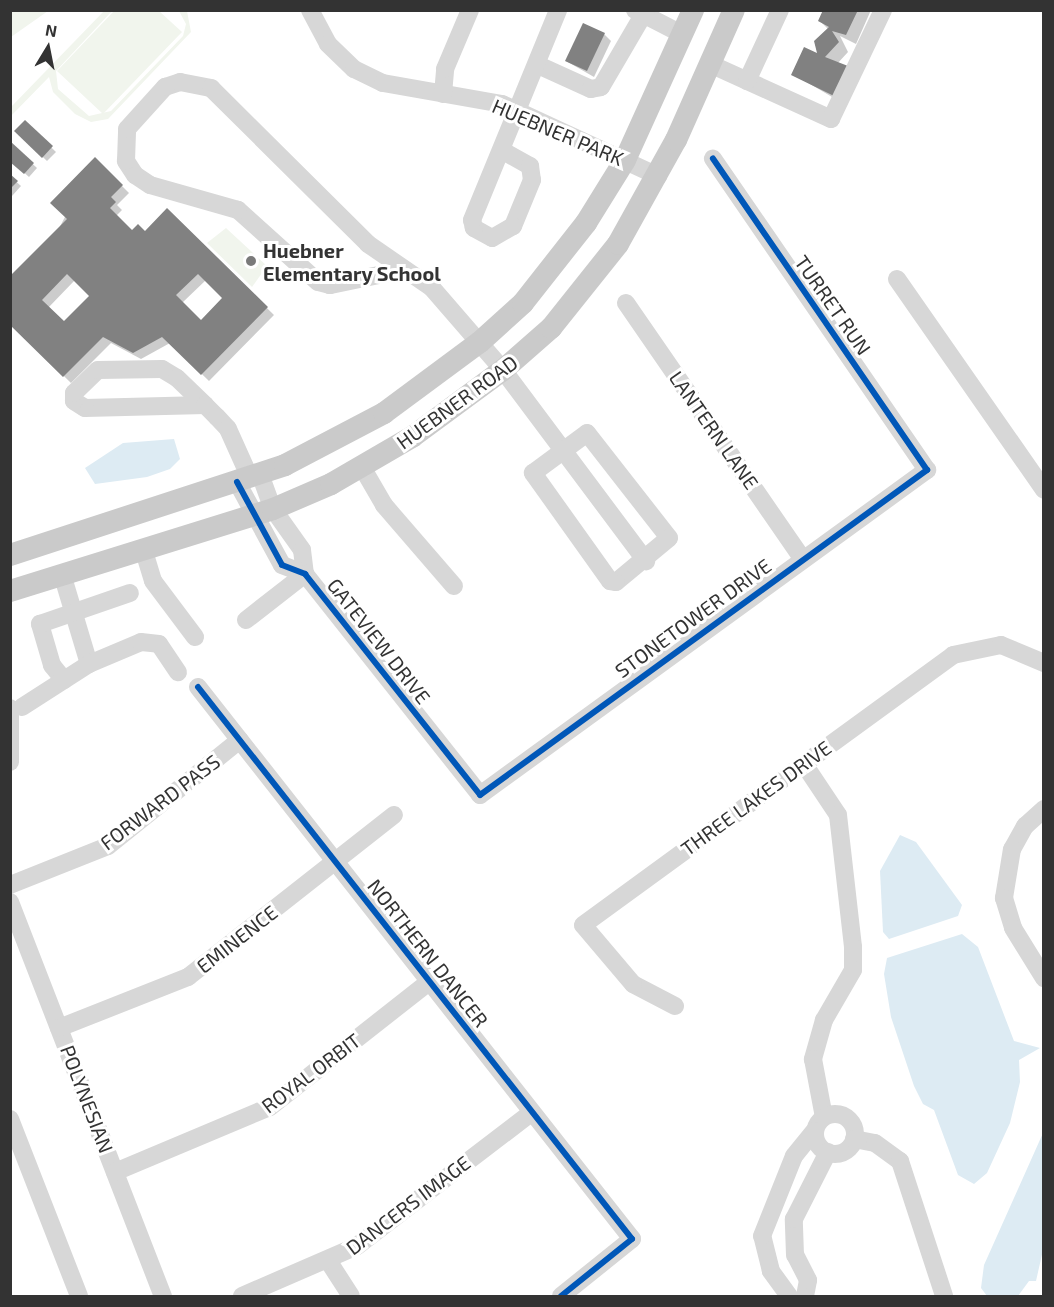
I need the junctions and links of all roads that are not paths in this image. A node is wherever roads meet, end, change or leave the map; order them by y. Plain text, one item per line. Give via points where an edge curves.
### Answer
1 (310, 10) edge
2 (470, 10) edge
3 (558, 10) edge
4 (693, 10) edge
5 (734, 10) edge
6 (780, 10) edge
7 (883, 10) edge
8 (642, 12) edge
9 (682, 34) junction
10 (710, 64) junction
11 (538, 66) junction
12 (747, 81) junction
13 (443, 94) junction
14 (517, 110) junction
15 (503, 151) dead end
16 (713, 159) dead end
17 (625, 160) junction
18 (658, 176) junction
19 (403, 270) junction
20 (897, 279) dead end
21 (626, 303) dead end
22 (480, 342) junction
23 (503, 370) junction
24 (205, 405) junction
25 (562, 449) junction
26 (362, 467) junction
27 (927, 470) joint
28 (249, 478) junction
29 (1044, 490) edge
30 (273, 509) junction
31 (251, 515) junction
32 (143, 548) junction
33 (10, 555) edge
34 (802, 558) junction
35 (646, 561) junction
36 (62, 574) junction
37 (305, 574) junction
38 (454, 586) dead end
39 (10, 591) edge
40 (130, 593) dead end
41 (74, 612) junction
42 (246, 620) dead end
43 (195, 637) dead end
44 (1044, 663) edge
45 (89, 664) junction
46 (178, 672) dead end
47 (63, 680) junction
48 (198, 687) dead end
49 (16, 708) edge
50 (240, 740) junction
51 (10, 762) edge
52 (804, 764) junction
53 (480, 795) joint
54 (1044, 809) edge
55 (394, 815) dead end
56 (335, 861) junction
57 (10, 885) edge
58 (10, 902) edge
59 (1044, 978) edge
60 (429, 982) junction
61 (675, 1006) dead end
62 (59, 1028) junction
63 (532, 1112) junction
64 (10, 1119) edge
65 (819, 1124) junction
66 (854, 1139) junction
67 (828, 1152) junction
68 (115, 1172) junction
69 (779, 1187) junction
70 (801, 1198) junction
71 (794, 1251) junction
72 (767, 1259) junction
73 (329, 1262) junction
74 (79, 1296) edge
75 (163, 1296) edge
76 (242, 1296) edge
77 (351, 1296) edge
78 (561, 1296) edge
79 (789, 1296) edge
80 (805, 1296) edge
81 (944, 1296) edge

1 - 13 street, HUEBNER PARK via 328,44 354,69 383,83
2 - 13 street via 445,69
3 - 11 street
4 - 9 main road, HUEBNER ROAD
5 - 10 main road, HUEBNER ROAD
6 - 12 street
7 - 12 street via 831,120
8 - 9 street
8 - 11 street via 602,87 591,89
9 - 17 main road, HUEBNER ROAD
10 - 12 street
10 - 18 main road, HUEBNER ROAD
11 - 14 street
13 - 14 street, HUEBNER PARK
14 - 15 street
14 - 17 street, HUEBNER PARK
16 - 27 street, TURRET RUN
17 - 18 street, HUEBNER PARK
17 - 22 main road, HUEBNER ROAD via 567,251
18 - 23 main road, HUEBNER ROAD via 597,274 551,328
19 - 19 street via 368,244 211,88 180,82 165,87 127,129 126,161 135,175 150,185 238,210 318,282 330,285
19 - 22 street via 432,288
20 - 29 street
21 - 34 street, LANTERN LANE
22 - 23 street
22 - 28 main road, HUEBNER ROAD via 384,413
23 - 25 street
23 - 26 main road, HUEBNER ROAD
24 - 24 street via 177,378 143,367 98,370 74,393 74,401 85,408
24 - 28 street via 236,441
25 - 35 street
25 - 35 street via 587,433 598,441 669,538
25 - 35 street via 533,473 610,581
26 - 30 main road, HUEBNER ROAD
26 - 38 street via 384,505
27 - 34 street, STONETOWER DRIVE
28 - 30 street, GATEVIEW DRIVE
28 - 31 street, GATEVIEW DRIVE
28 - 33 main road, HUEBNER ROAD
30 - 31 main road, HUEBNER ROAD
30 - 37 street, GATEVIEW DRIVE via 302,550
31 - 32 main road, HUEBNER ROAD
31 - 37 street, GATEVIEW DRIVE via 282,565
32 - 36 main road, HUEBNER ROAD
32 - 43 street via 153,581
34 - 53 street, STONETOWER DRIVE
36 - 39 main road, HUEBNER ROAD
36 - 41 street
37 - 42 street
37 - 53 street, GATEVIEW DRIVE
40 - 41 street
41 - 45 street
41 - 47 street via 40,624
44 - 52 street, THREE LAKES DRIVE via 1001,645 953,655
45 - 46 street via 141,642 159,644
45 - 47 street
47 - 49 street
48 - 50 street, NORTHERN DANCER
49 - 51 street
50 - 56 street, NORTHERN DANCER
50 - 57 street, FORWARD PASS via 108,846
52 - 61 street, THREE LAKES DRIVE via 583,925 633,984
52 - 65 street via 838,815 853,947 853,970 824,1020 813,1059
54 - 59 street via 1025,826 1012,849 1004,898 1013,928
55 - 56 street, EMINENCE
56 - 60 street, NORTHERN DANCER
56 - 62 street, EMINENCE via 188,977
58 - 62 street, POLYNESIAN
60 - 63 street, NORTHERN DANCER
60 - 68 street, ROYAL ORBIT via 270,1107
62 - 68 street, POLYNESIAN
63 - 73 street, DANCERS IMAGE
63 - 78 street, NORTHERN DANCER via 632,1239
64 - 74 street
65 - 66 street via 846,1117
65 - 67 street
65 - 69 street
66 - 67 street via 846,1150
66 - 81 street via 875,1143 900,1161 923,1245
67 - 70 street
68 - 75 street, POLYNESIAN
69 - 70 street
69 - 72 street via 762,1236
70 - 71 street via 794,1219
71 - 72 street
71 - 80 street via 808,1280
72 - 79 street
73 - 76 street, DANCERS IMAGE
73 - 77 street

